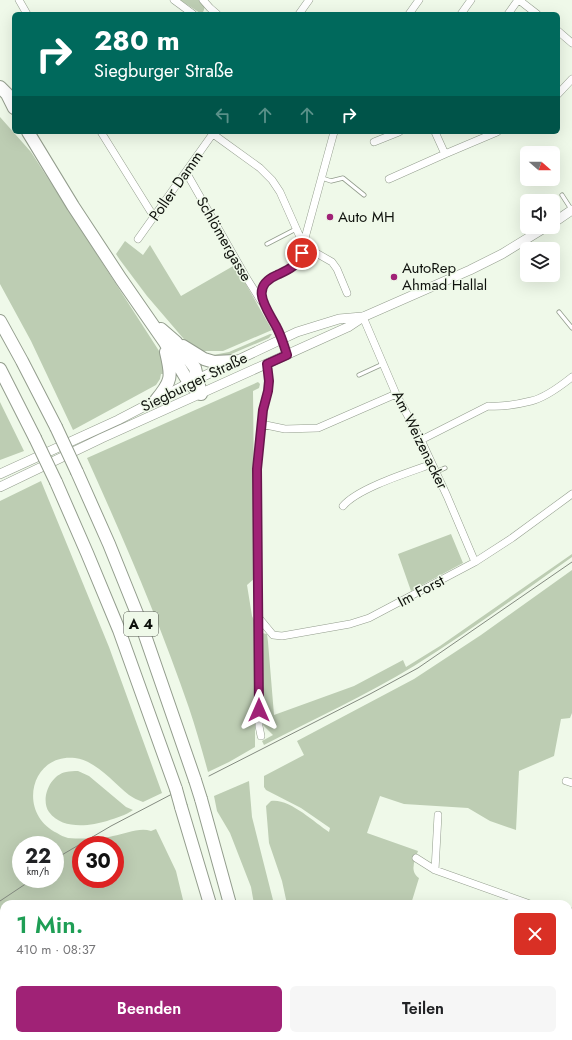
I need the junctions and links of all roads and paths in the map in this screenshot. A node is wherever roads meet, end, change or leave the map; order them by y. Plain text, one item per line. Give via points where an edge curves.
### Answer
1 (19, 0) edge
2 (174, 0) edge
3 (204, 0) edge
4 (309, 0) edge
5 (419, 0) edge
6 (471, 0) edge
7 (519, 0) edge
8 (210, 8) junction
9 (26, 12) edge
10 (190, 12) edge
11 (206, 12) edge
12 (215, 12) edge
13 (300, 12) edge
14 (410, 12) edge
15 (462, 12) edge
16 (510, 12) edge
17 (534, 12) edge
18 (560, 33) edge
19 (572, 43) edge
20 (572, 79) edge
21 (0, 87) edge
22 (560, 92) edge
23 (0, 101) edge
24 (12, 104) edge
25 (12, 110) edge
26 (29, 134) edge
27 (102, 134) edge
28 (213, 134) edge
29 (215, 134) edge
30 (333, 134) edge
31 (394, 134) edge
32 (436, 134) edge
33 (492, 134) edge
34 (374, 142) dead end
35 (445, 154) junction
36 (186, 172) junction
37 (322, 178) junction
38 (389, 179) dead end
39 (364, 195) dead end
40 (562, 195) dead end
41 (572, 210) edge
42 (154, 217) junction
43 (560, 218) edge
44 (296, 229) junction
45 (535, 234) edge
46 (138, 239) dead end
47 (267, 244) dead end
48 (304, 246) junction
49 (347, 293) dead end
50 (264, 305) junction
51 (559, 312) dead end
52 (363, 317) junction
53 (0, 321) edge
54 (572, 328) edge
55 (281, 339) junction
56 (170, 342) junction
57 (287, 355) junction
58 (235, 361) junction
59 (267, 364) junction
60 (383, 364) junction
61 (0, 369) edge
62 (359, 375) dead end
63 (572, 377) edge
64 (193, 381) junction
65 (200, 394) junction
66 (396, 394) junction
67 (156, 400) junction
68 (261, 424) junction
69 (421, 440) junction
70 (432, 464) junction
71 (445, 468) dead end
72 (436, 472) junction
73 (0, 474) edge
74 (0, 487) edge
75 (572, 494) edge
76 (343, 506) dead end
77 (475, 562) junction
78 (259, 618) junction
79 (261, 736) dead end
80 (438, 815) dead end
81 (416, 858) dead end
82 (435, 870) junction
83 (209, 900) edge
84 (229, 900) edge
85 (519, 900) edge

1 - 9 street
2 - 10 street
3 - 8 street
4 - 13 street
5 - 14 street
6 - 15 street
7 - 16 street
7 - 17 street
8 - 11 street
8 - 12 street
18 - 19 street
20 - 22 street
21 - 24 highway
23 - 25 highway
26 - 56 highway via 121,279
27 - 42 street
28 - 36 street, Poller Damm
29 - 44 street via 272,180
30 - 37 street
31 - 34 street
32 - 35 street
33 - 35 street
35 - 38 street
36 - 42 street, Poller Damm
36 - 50 street, Schlömergasse
37 - 39 lane via 331,181 343,178
37 - 48 street
40 - 41 lane
41 - 43 main road
42 - 46 street, Poller Damm
44 - 47 lane
44 - 48 street
45 - 52 main road, Siegburger Straße via 477,267
48 - 49 street via 335,265
48 - 50 street via 296,264 264,285
50 - 55 street, Schlömergasse
51 - 54 lane
52 - 55 main road, Siegburger Straße via 339,319
52 - 57 main road, Siegburger Straße via 348,327
52 - 60 street, Am Weizenacker
53 - 84 highway, A 4, bridge via 56,427 109,544 140,621 195,780
55 - 57 street, Schlömergasse
55 - 58 main road, Siegburger Straße
56 - 58 highway via 204,360
56 - 64 highway
56 - 67 highway via 170,377
57 - 59 main road, Siegburger Straße
58 - 64 main road, Siegburger Straße
59 - 65 main road, Siegburger Straße
59 - 68 street via 269,381
60 - 62 lane
60 - 66 street, Am Weizenacker
61 - 83 highway, A 4, bridge via 56,482 119,630 176,789
63 - 69 street via 562,386 532,401 488,406
64 - 65 highway
64 - 67 main road, Siegburger Straße
65 - 74 main road, Siegburger Straße
66 - 68 street via 318,428 285,429
66 - 69 street, Am Weizenacker
67 - 73 main road, Siegburger Straße
68 - 78 street via 257,469
69 - 70 street, Am Weizenacker
70 - 72 street, Am Weizenacker
70 - 76 street via 359,494
71 - 72 lane
72 - 77 street, Am Weizenacker
75 - 77 street, Im Forst
77 - 78 street, Im Forst via 369,618 350,624 282,636 273,635
78 - 79 street
80 - 82 street
81 - 82 street
82 - 85 street

